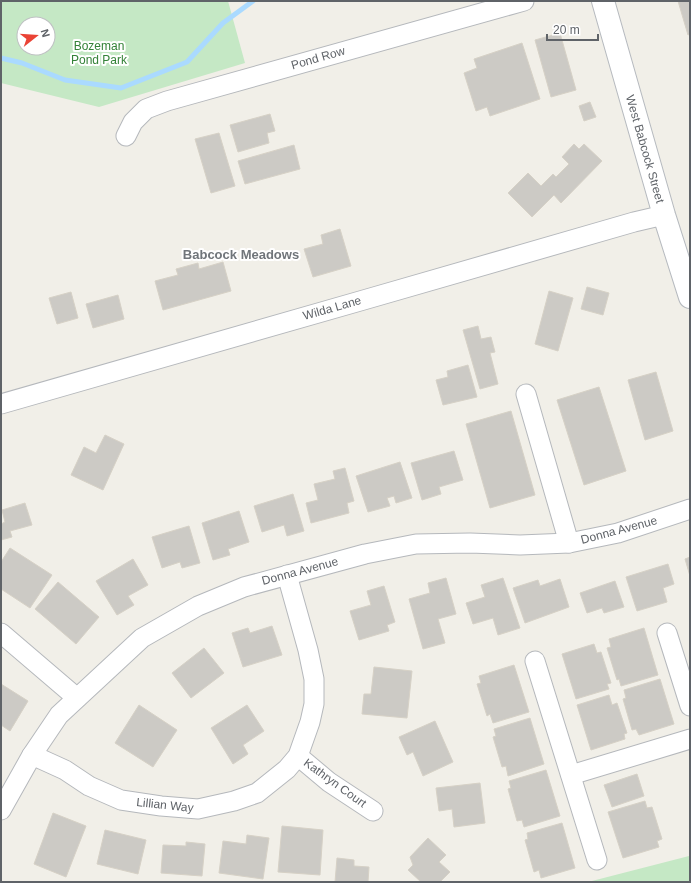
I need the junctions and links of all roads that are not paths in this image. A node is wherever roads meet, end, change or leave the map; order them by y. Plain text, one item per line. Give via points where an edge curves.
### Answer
1 (524, 1) edge
2 (603, 1) edge
3 (126, 136) dead end
4 (664, 215) junction
5 (690, 297) edge
6 (526, 394) dead end
7 (1, 404) edge
8 (690, 509) edge
9 (569, 543) junction
10 (287, 574) junction
11 (1, 633) edge
12 (668, 633) dead end
13 (535, 661) dead end
14 (77, 698) junction
15 (690, 706) edge
16 (690, 739) edge
17 (32, 755) junction
18 (298, 756) junction
19 (571, 775) junction
20 (1, 810) edge
21 (373, 811) dead end
22 (597, 860) dead end

1 - 3 street, Pond Row via 167,101 146,109
2 - 4 street, West Babcock Street
4 - 5 street, West Babcock Street
4 - 7 street, Wilda Lane
6 - 9 street
8 - 9 street, Donna Avenue via 618,533
9 - 10 street, Donna Avenue via 416,544
10 - 14 street, Donna Avenue via 244,587 198,606 142,638
10 - 18 street, Lillian Way via 314,679 314,704
11 - 14 street
12 - 15 street
13 - 19 street
14 - 17 street, Donna Avenue via 59,715
16 - 19 street
17 - 18 street, Lillian Way via 121,800 198,809 257,794 287,769
17 - 20 street, Donna Avenue
18 - 21 street, Kathryn Court via 329,782
19 - 22 street

